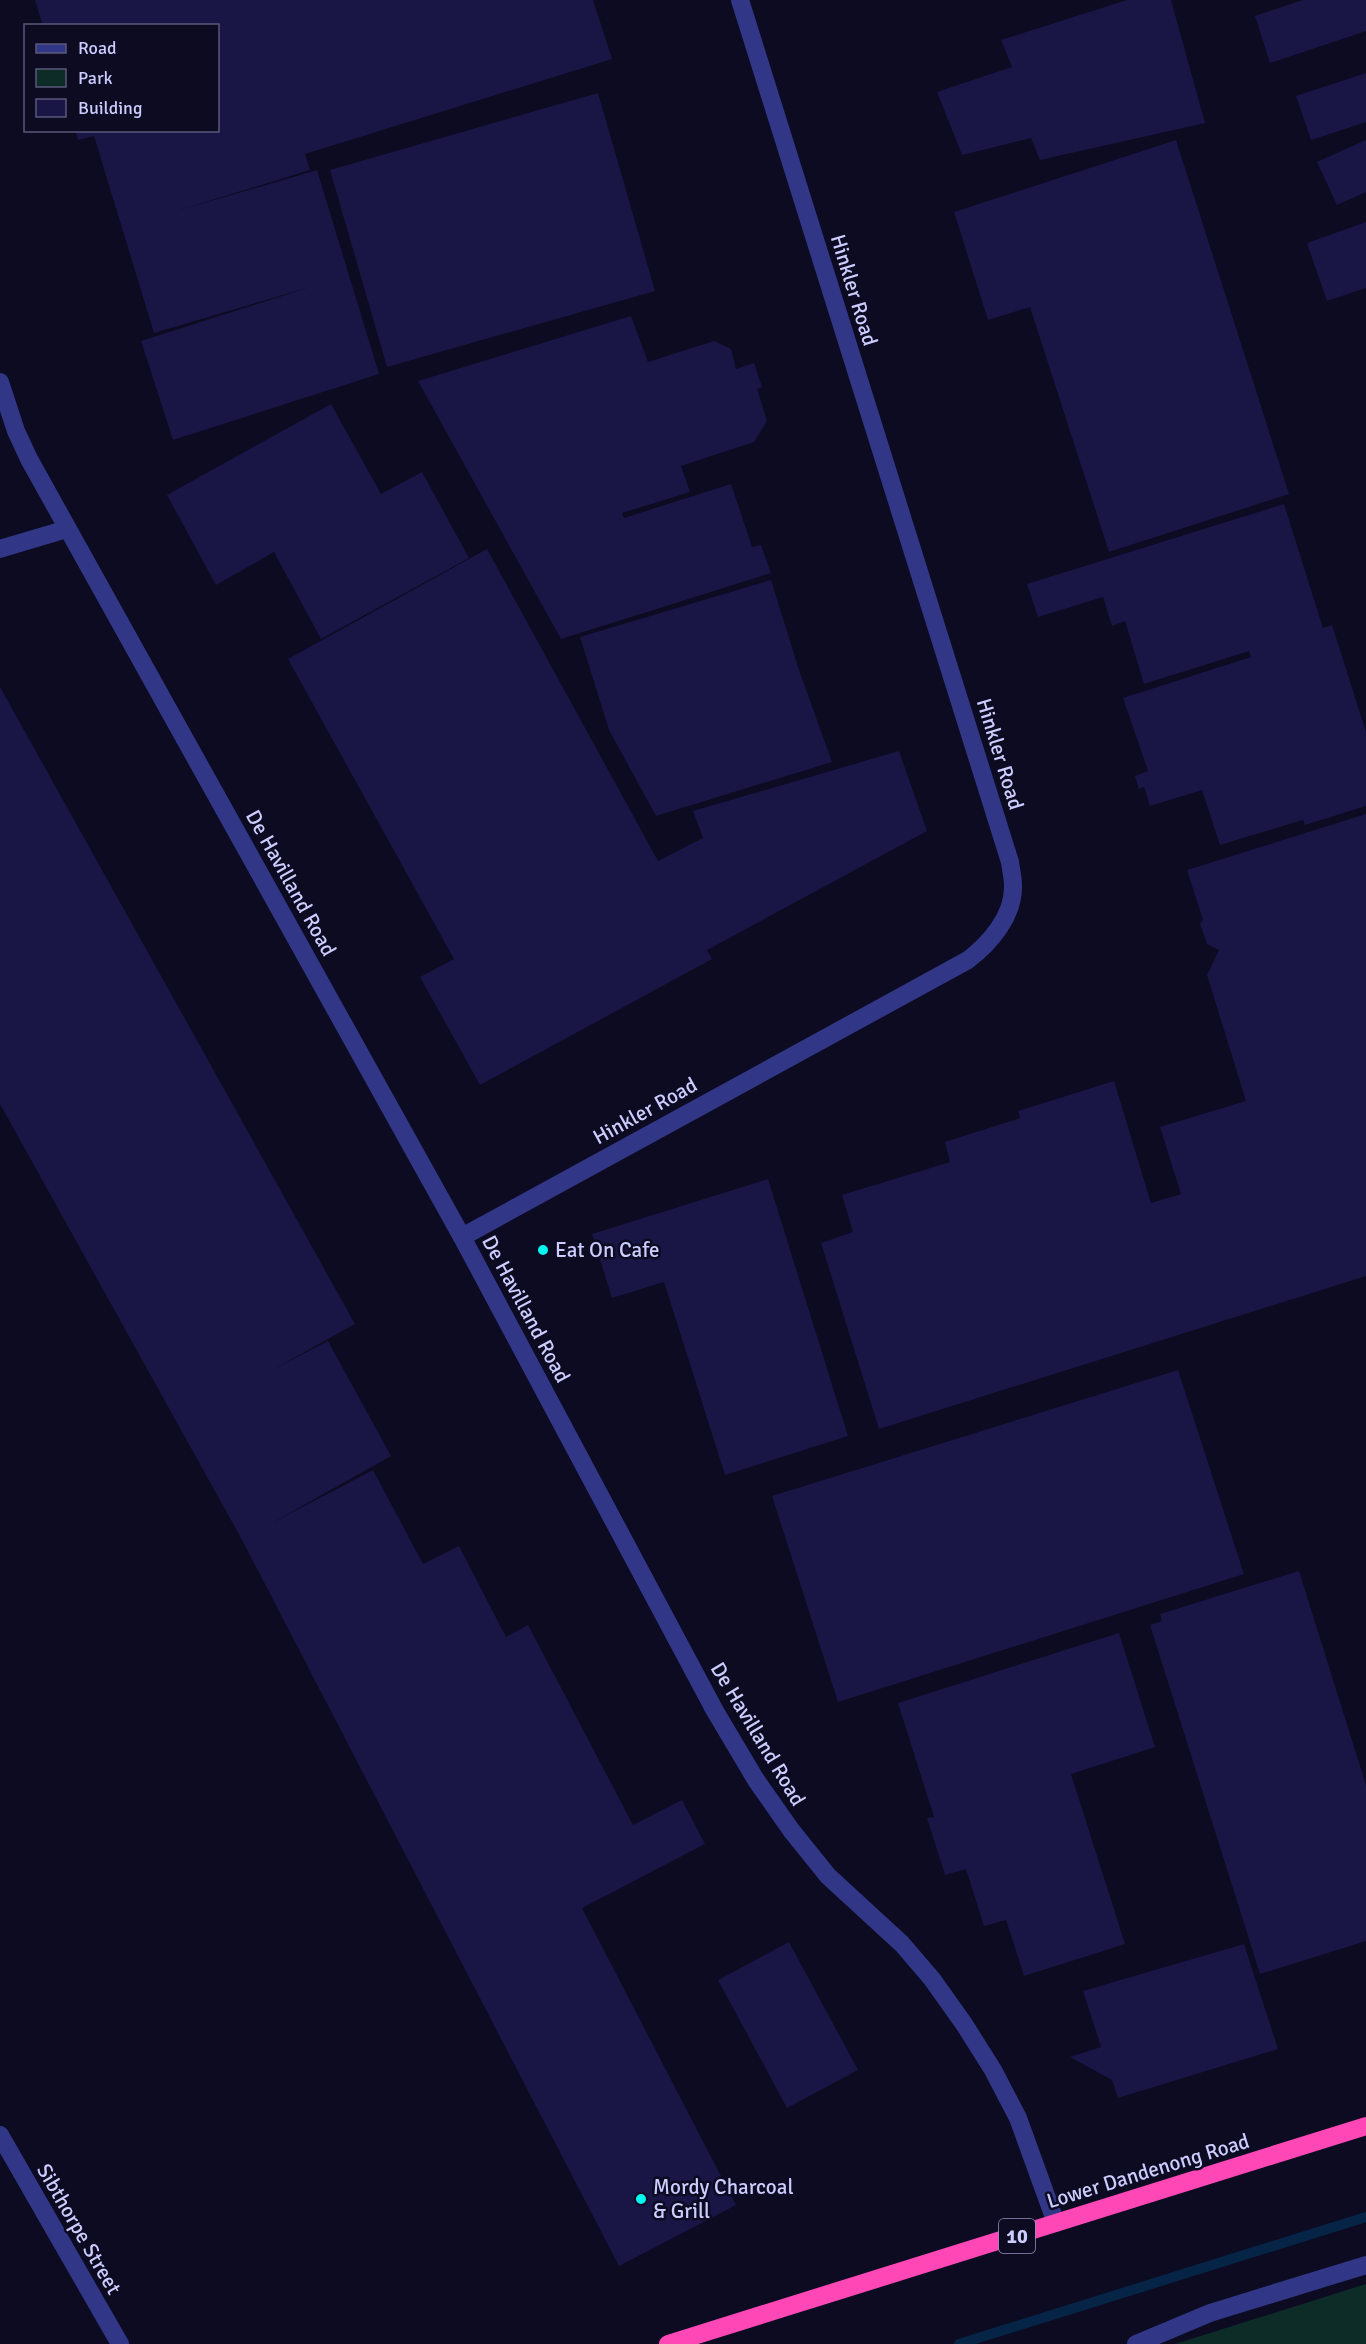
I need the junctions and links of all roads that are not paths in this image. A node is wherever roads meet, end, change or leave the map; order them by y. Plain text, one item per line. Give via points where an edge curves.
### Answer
1 (740, 0) edge
2 (0, 382) edge
3 (67, 529) junction
4 (0, 549) edge
5 (462, 1237) junction
6 (1366, 2126) edge
7 (0, 2135) edge
8 (1056, 2223) junction
9 (1366, 2265) edge
10 (120, 2344) edge
11 (668, 2344) edge
12 (1136, 2344) edge

1 - 5 street, Hinkler Road via 1010,862 1012,902 997,930 968,960
2 - 3 street, De Havilland Road via 16,431
3 - 4 street
3 - 5 street, De Havilland Road
5 - 8 street, De Havilland Road via 715,1711 756,1780 828,1876 902,1944 964,2024 1018,2118
6 - 8 highway, Lower Dandenong Road / 10
7 - 10 street, Sibthorpe Street
8 - 11 highway, Lower Dandenong Road / 10
9 - 12 street via 1210,2313

